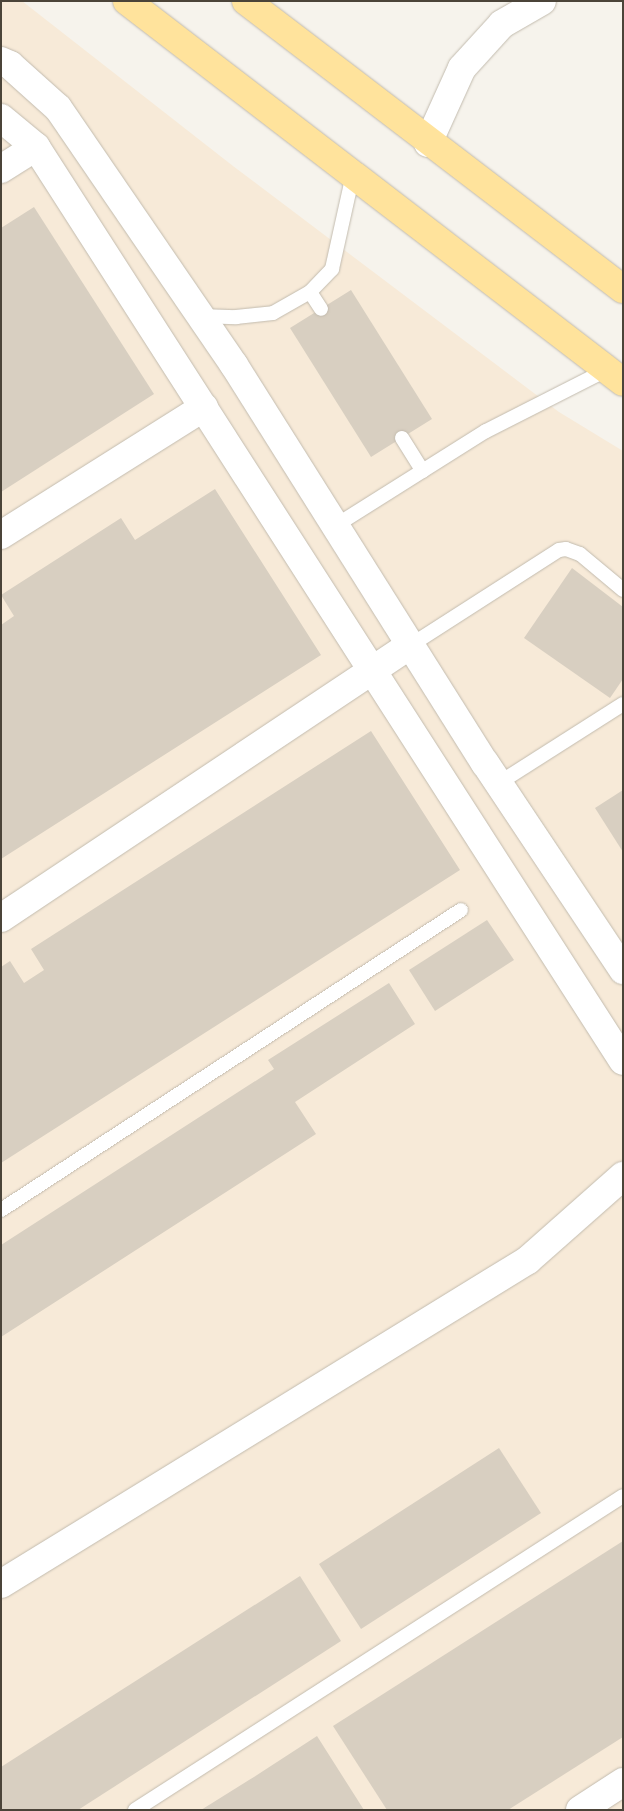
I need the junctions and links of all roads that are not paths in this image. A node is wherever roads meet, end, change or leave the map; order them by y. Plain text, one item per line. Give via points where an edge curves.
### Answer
1 (127, 1) edge
2 (246, 1) edge
3 (542, 1) edge
4 (1, 62) edge
5 (1, 118) edge
6 (428, 143) junction
7 (36, 147) junction
8 (1, 169) edge
9 (353, 174) junction
10 (623, 289) edge
11 (310, 292) junction
12 (321, 309) dead end
13 (200, 316) junction
14 (615, 376) edge
15 (204, 407) junction
16 (402, 438) dead end
17 (422, 471) junction
18 (335, 526) junction
19 (1, 535) edge
20 (623, 590) edge
21 (411, 645) junction
22 (374, 670) junction
23 (623, 704) edge
24 (499, 783) junction
25 (461, 910) dead end
26 (1, 918) edge
27 (623, 970) edge
28 (623, 1061) edge
29 (623, 1176) edge
30 (1, 1210) edge
31 (623, 1496) edge
32 (1, 1584) edge
33 (623, 1782) edge
34 (135, 1810) edge
35 (580, 1810) edge

1 - 9 main road
2 - 6 main road
3 - 6 street via 502,24 462,68
4 - 13 street via 10,65 58,108
5 - 7 street
6 - 10 main road
7 - 8 street
7 - 15 street
9 - 11 lane via 332,269
9 - 14 main road
11 - 12 lane
11 - 13 lane via 273,313
13 - 18 street
14 - 17 lane via 486,431
15 - 19 street
15 - 22 street
16 - 17 lane
17 - 18 lane
18 - 21 street
20 - 21 lane via 580,554 566,548
21 - 22 street
21 - 24 street
22 - 26 street
22 - 28 street
23 - 24 lane
24 - 27 street
25 - 30 lane
29 - 32 street via 528,1260
31 - 34 lane
33 - 35 street

